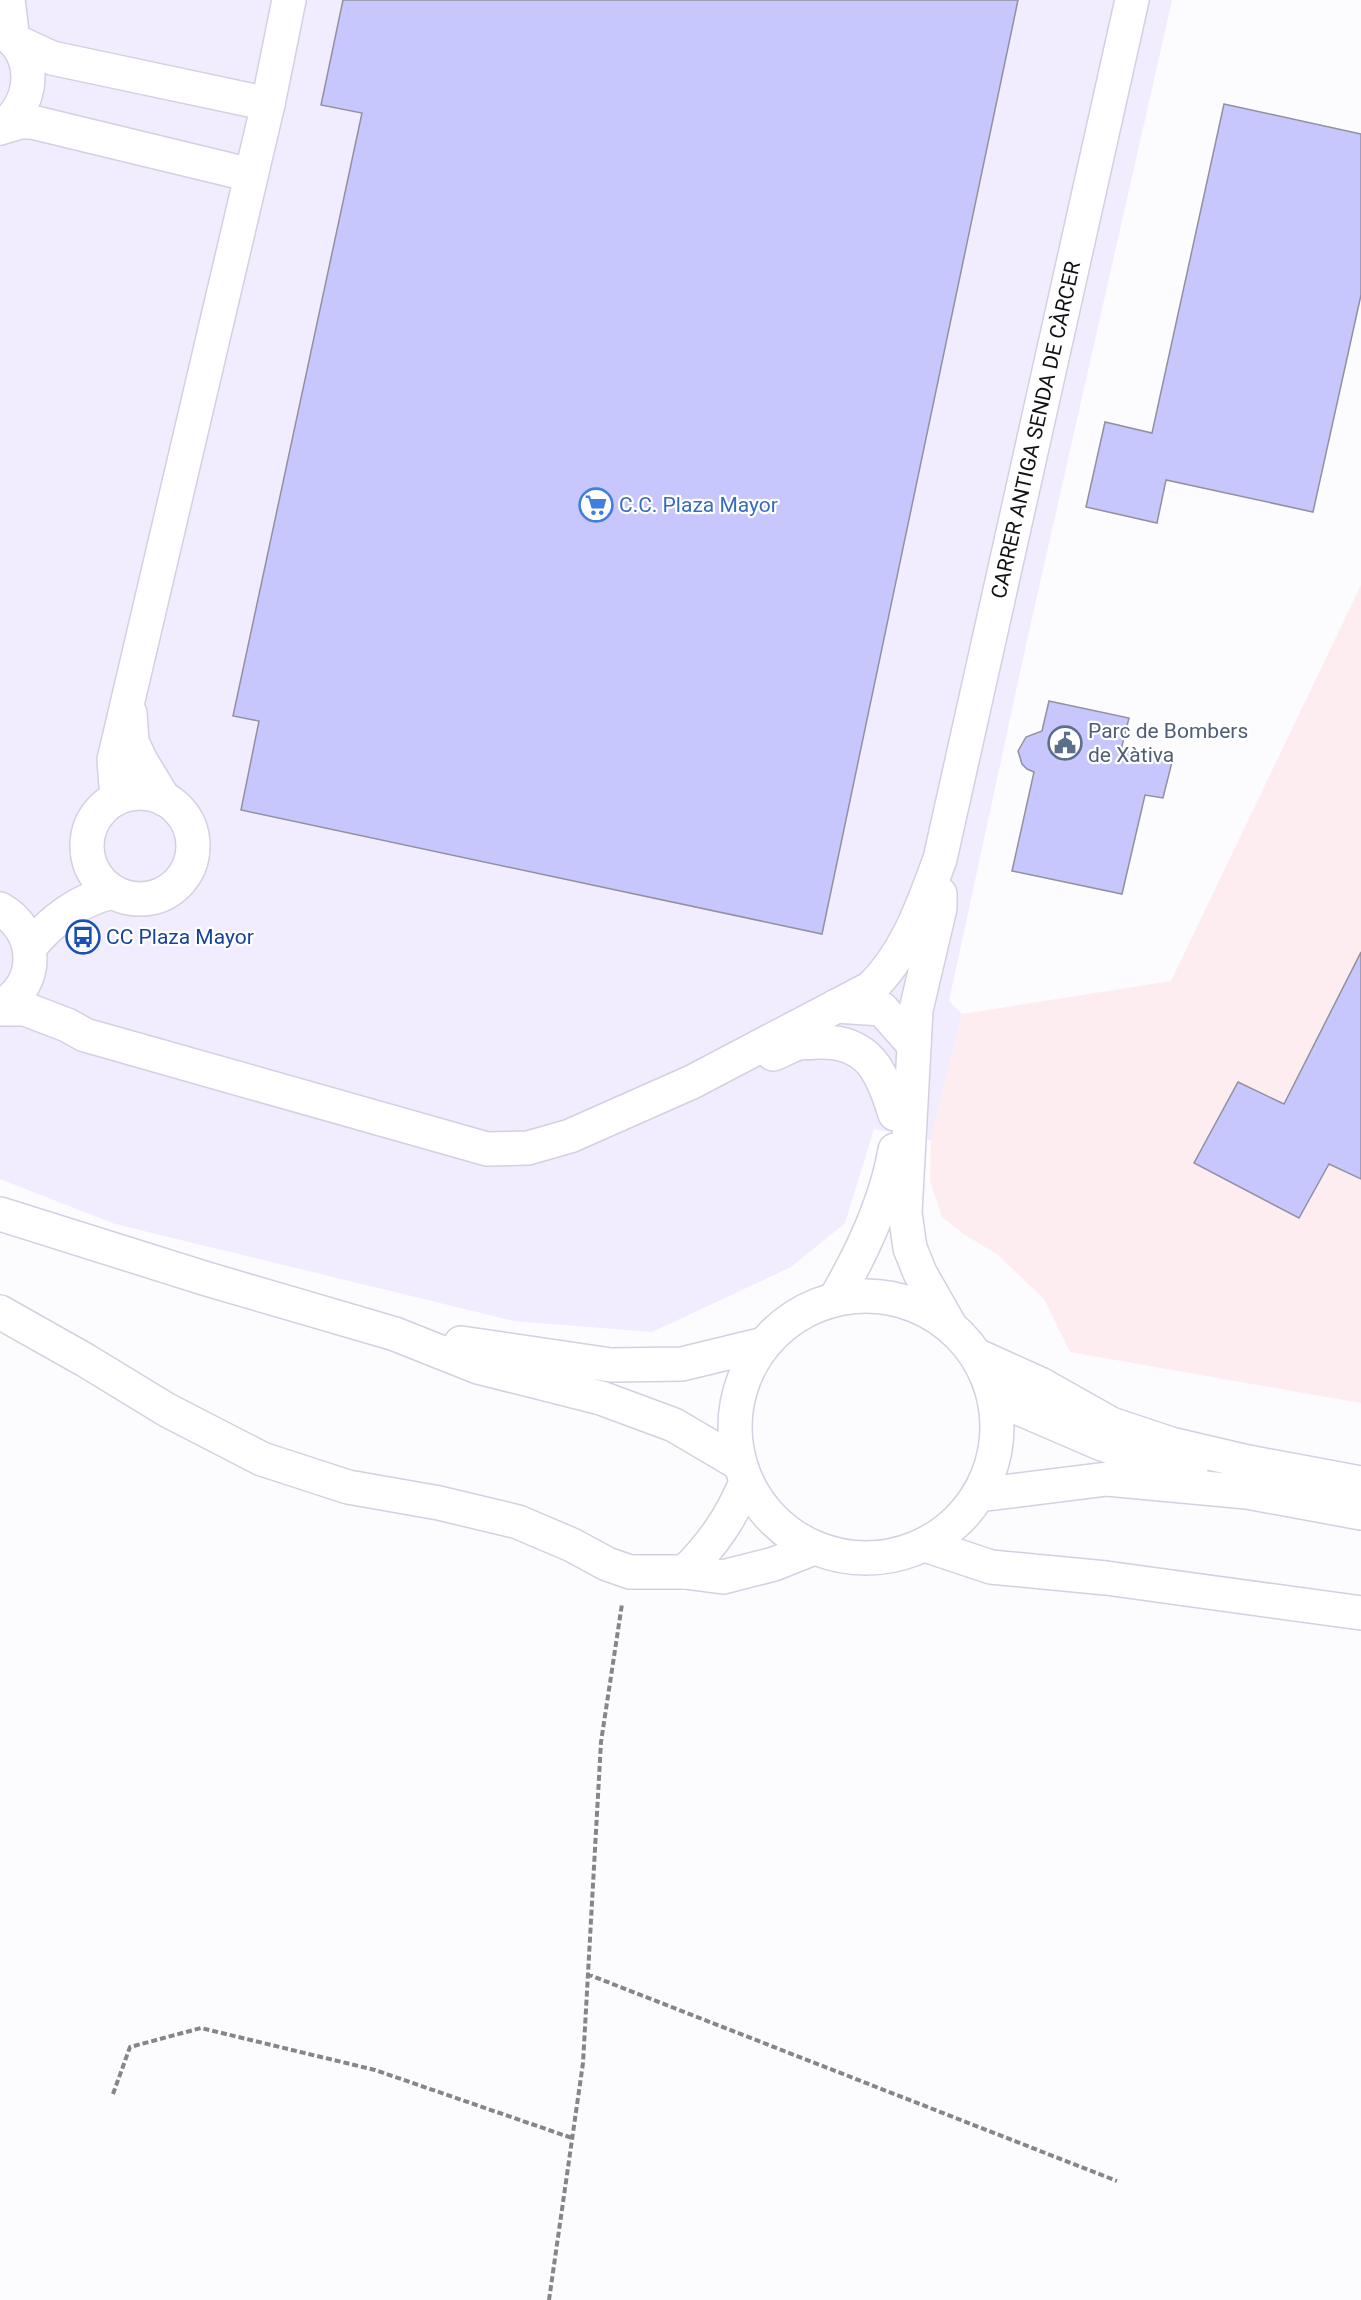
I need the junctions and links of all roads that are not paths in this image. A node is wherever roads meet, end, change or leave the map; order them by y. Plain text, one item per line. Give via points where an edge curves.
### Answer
1 (8, 0) edge
2 (289, 0) edge
3 (1131, 0) edge
4 (13, 42) edge
5 (268, 104) junction
6 (7, 121) edge
7 (250, 175) junction
8 (128, 699) junction
9 (117, 798) junction
10 (164, 799) junction
11 (940, 859) junction
12 (90, 864) junction
13 (113, 892) junction
14 (6, 913) edge
15 (919, 916) junction
16 (29, 960) junction
17 (835, 1006) junction
18 (0, 1007) edge
19 (67, 1025) junction
20 (906, 1036) junction
21 (692, 1082) junction
22 (895, 1114) junction
23 (0, 1214) edge
24 (835, 1299) junction
25 (0, 1312) edge
26 (949, 1324) junction
27 (395, 1334) junction
28 (764, 1344) junction
29 (978, 1356) junction
30 (995, 1398) junction
31 (743, 1473) junction
32 (1361, 1483) edge
33 (1247, 1492) junction
34 (979, 1495) junction
35 (1361, 1513) edge
36 (925, 1545) junction
37 (814, 1548) junction
38 (686, 1572) junction
39 (1361, 1613) edge

1 - 4 street
2 - 5 street
3 - 11 street, CARRER ANTIGA SENDA DE CÀRCER
4 - 5 street via 52,58
4 - 6 street via 28,81 26,95
4 - 6 street via 42,72 151,118 37,108
5 - 7 street
6 - 7 street via 32,122
7 - 8 street
8 - 9 street via 114,760
8 - 10 street via 132,742
9 - 10 street via 148,794
9 - 12 street via 104,807 91,826 87,849
10 - 13 street via 176,807 190,831 193,844 186,872 178,883 154,897 140,899
11 - 15 street
11 - 20 street via 940,908
12 - 13 street via 95,875
12 - 14 street via 64,895
13 - 16 street via 99,895 44,928
14 - 16 street via 26,935
15 - 17 street via 888,972 871,988
15 - 20 street via 899,1014
16 - 18 street via 21,988
16 - 19 street via 33,984
17 - 20 street via 882,1009
17 - 21 street
18 - 19 street via 25,1009
19 - 21 street via 86,1035 487,1149 528,1148 570,1136
20 - 22 street
20 - 26 street via 905,1213 910,1248
21 - 22 street via 800,1043 832,1042 857,1048 873,1065 886,1084
22 - 24 street via 897,1138 892,1164 872,1226
23 - 27 street
24 - 26 street via 874,1295 904,1301
24 - 28 street via 796,1315
25 - 38 street via 167,1410 262,1459 348,1487 518,1522 630,1572
26 - 29 street
27 - 28 street via 611,1365 682,1364
27 - 31 street via 478,1367 601,1398 674,1425
28 - 31 street via 743,1381 734,1422
29 - 30 street
29 - 32 street via 1040,1384 1111,1424 1171,1444
30 - 33 street via 1102,1444
30 - 34 street via 998,1431 992,1464
31 - 37 street via 763,1510 787,1532
31 - 38 street via 734,1511 709,1548
33 - 34 street via 1107,1479
33 - 35 street
34 - 36 street via 955,1524
36 - 37 street via 889,1556 851,1558
36 - 39 street via 991,1567 1106,1578
37 - 38 street via 774,1564 723,1577

